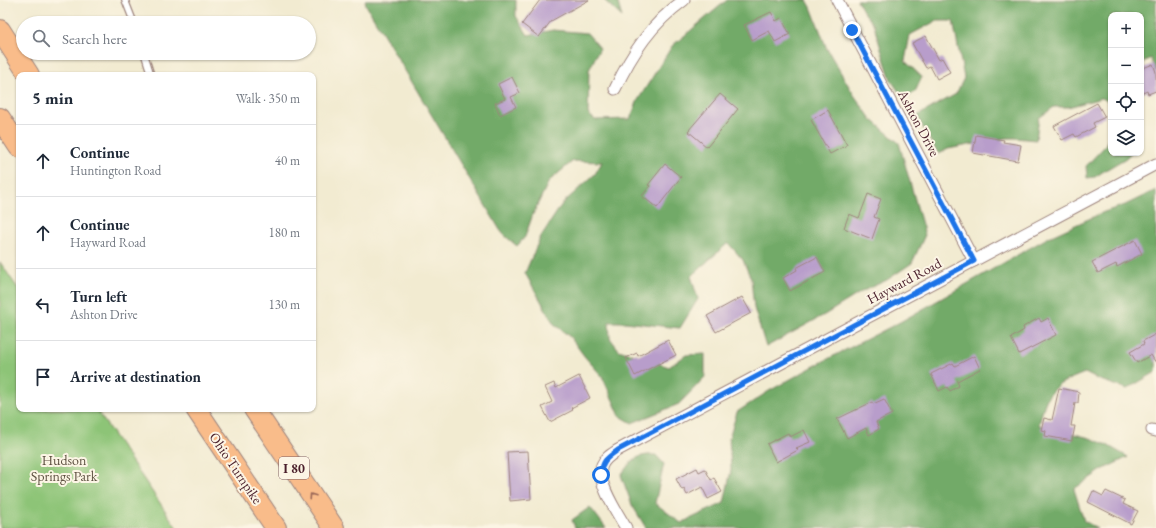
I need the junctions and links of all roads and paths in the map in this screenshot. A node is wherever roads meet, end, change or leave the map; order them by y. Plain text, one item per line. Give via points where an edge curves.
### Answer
1 (125, 0) edge
2 (684, 0) edge
3 (837, 0) edge
4 (131, 16) edge
5 (0, 30) edge
6 (16, 55) edge
7 (19, 60) edge
8 (146, 60) edge
9 (27, 72) edge
10 (150, 72) edge
11 (615, 89) dead end
12 (0, 118) edge
13 (16, 142) edge
14 (1156, 164) edge
15 (974, 261) junction
16 (198, 412) edge
17 (256, 412) edge
18 (276, 528) edge
19 (334, 528) edge
20 (626, 528) edge

1 - 4 lane
2 - 11 street via 648,33
3 - 15 street, Ashton Drive
5 - 6 highway
7 - 9 highway
8 - 10 lane
12 - 13 highway
14 - 15 street, Hayward Road
15 - 20 street, Hayward Road via 608,457 602,466 601,475 605,490
16 - 18 highway, Ohio Turnpike
19 -> 17 highway, I 80

